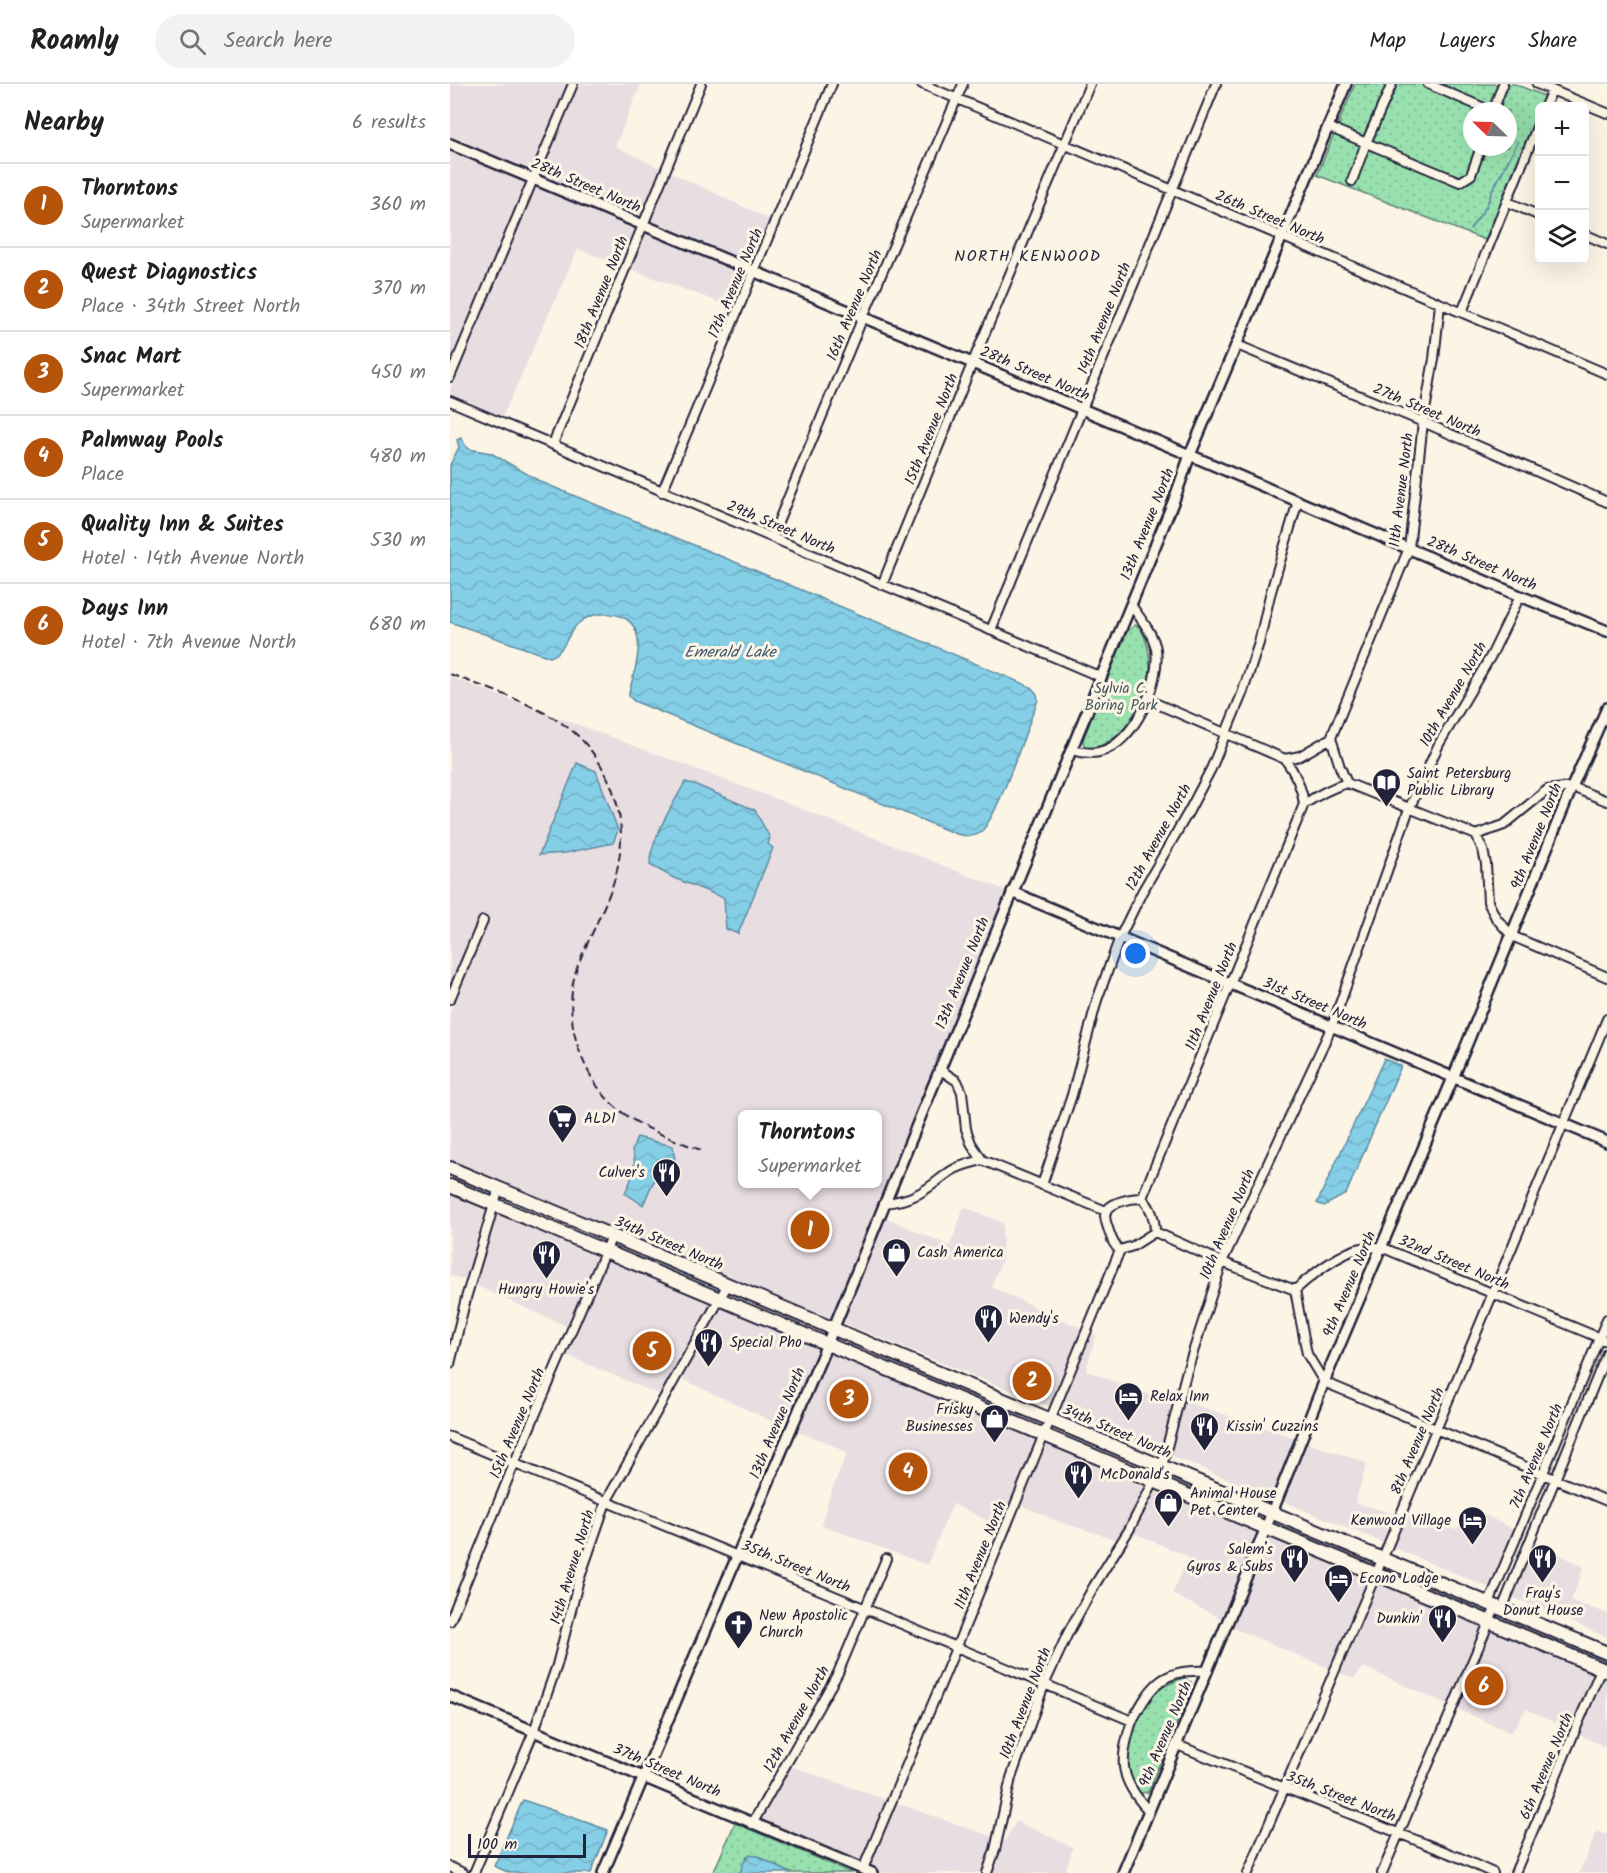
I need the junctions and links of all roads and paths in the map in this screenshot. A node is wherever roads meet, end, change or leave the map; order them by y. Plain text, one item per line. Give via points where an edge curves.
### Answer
1 (573, 84) edge
2 (701, 84) edge
3 (832, 84) edge
4 (922, 84) edge
5 (963, 84) edge
6 (1090, 84) edge
7 (1216, 84) edge
8 (1346, 84) edge
9 (1392, 84) edge
10 (1428, 84) edge
11 (1503, 84) edge
12 (1537, 84) edge
13 (1552, 90) junction
14 (957, 99) junction
15 (1471, 102) edge
16 (1496, 102) edge
17 (1547, 102) edge
18 (1607, 112) edge
19 (1328, 127) junction
20 (1535, 131) edge
21 (1366, 143) junction
22 (450, 144) edge
23 (1065, 144) junction
24 (1478, 156) edge
25 (533, 179) junction
26 (1352, 181) dead end
27 (1172, 190) junction
28 (1508, 202) junction
29 (1535, 214) edge
30 (643, 225) junction
31 (1282, 236) junction
32 (1589, 236) edge
33 (1607, 244) edge
34 (754, 272) junction
35 (1440, 304) junction
36 (1462, 312) junction
37 (863, 317) junction
38 (1237, 345) junction
39 (972, 364) junction
40 (1607, 374) edge
41 (450, 377) edge
42 (450, 401) edge
43 (1082, 409) junction
44 (1423, 422) junction
45 (553, 444) junction
46 (1190, 455) junction
47 (662, 492) junction
48 (1298, 501) junction
49 (1607, 502) edge
50 (772, 537) junction
51 (1409, 548) junction
52 (882, 585) junction
53 (1520, 596) junction
54 (1131, 605) junction
55 (991, 630) junction
56 (1607, 631) edge
57 (1101, 677) junction
58 (1148, 700) junction
59 (1607, 708) edge
60 (1227, 734) junction
61 (1331, 738) junction
62 (1071, 750) junction
63 (1286, 759) junction
64 (1347, 783) junction
65 (1572, 786) junction
66 (1607, 801) edge
67 (1304, 804) junction
68 (1409, 809) junction
69 (1476, 835) junction
70 (1012, 892) junction
71 (483, 921) dead end
72 (1512, 936) junction
73 (1120, 937) junction
74 (1607, 977) edge
75 (1231, 984) junction
76 (450, 999) edge
77 (1607, 1019) edge
78 (1332, 1026) junction
79 (939, 1069) junction
80 (1453, 1078) junction
81 (1563, 1124) junction
82 (1607, 1142) edge
83 (982, 1160) junction
84 (450, 1167) edge
85 (1042, 1185) junction
86 (450, 1186) edge
87 (499, 1188) junction
88 (1142, 1198) junction
89 (884, 1203) junction
90 (494, 1205) junction
91 (1106, 1211) junction
92 (1155, 1232) junction
93 (612, 1236) junction
94 (1381, 1247) junction
95 (1120, 1250) junction
96 (606, 1251) junction
97 (1222, 1262) junction
98 (728, 1284) junction
99 (1295, 1290) junction
100 (1494, 1293) junction
101 (719, 1299) junction
102 (1607, 1319) edge
103 (833, 1329) junction
104 (1603, 1339) edge
105 (827, 1344) junction
106 (1607, 1353) edge
107 (450, 1364) edge
108 (942, 1374) junction
109 (1324, 1382) junction
110 (935, 1389) junction
111 (1050, 1419) junction
112 (1436, 1430) junction
113 (1044, 1435) junction
114 (450, 1437) edge
115 (514, 1464) junction
116 (1162, 1466) junction
117 (1543, 1474) junction
118 (1556, 1480) junction
119 (1154, 1481) junction
120 (1607, 1501) edge
121 (606, 1502) junction
122 (1273, 1512) junction
123 (1266, 1528) junction
124 (737, 1556) junction
125 (1382, 1558) junction
126 (886, 1559) dead end
127 (1376, 1574) junction
128 (1496, 1606) junction
129 (866, 1609) junction
130 (450, 1621) edge
131 (1489, 1622) junction
132 (956, 1648) junction
133 (1607, 1653) edge
134 (1604, 1670) edge
135 (1208, 1671) junction
136 (1044, 1685) junction
137 (450, 1696) edge
138 (1132, 1721) junction
139 (534, 1731) junction
140 (1177, 1745) junction
141 (643, 1776) junction
142 (1284, 1788) junction
143 (1148, 1810) junction
144 (752, 1824) junction
145 (1400, 1833) junction
146 (450, 1867) edge
147 (863, 1869) junction
148 (464, 1873) edge
149 (474, 1873) edge
150 (603, 1873) edge
151 (872, 1873) edge
152 (987, 1873) edge
153 (1123, 1873) edge
154 (1248, 1873) edge
155 (1382, 1873) edge
156 (1494, 1873) edge
157 (1515, 1873) edge

1 - 25 street
2 - 30 street, 18th Avenue North
3 - 34 street, 17th Avenue North
4 - 14 street, 26th Street North
5 - 14 street, 16th Avenue North
6 - 23 street, 15th Avenue North
7 - 27 street, 14th Avenue North
8 - 19 street, 13th Avenue North
9 - 21 street
10 - 15 street
11 - 16 street
12 - 13 street
13 - 17 street
13 - 18 street
14 - 23 street, 26th Street North
14 - 37 street, 16th Avenue North
19 - 21 street
19 - 31 street, 13th Avenue North
20 - 28 street
21 - 24 street via 1460,182 1471,175
21 - 26 street
22 - 25 street, 28th Street North
23 - 27 street, 26th Street North
23 - 39 street, 15th Avenue North
25 - 30 street, 28th Street North
25 - 41 street
27 - 31 street, 26th Street North
27 - 43 street, 14th Avenue North
28 - 29 street
28 - 36 street
30 - 34 street, 28th Street North
30 - 45 street, 18th Avenue North
31 - 35 street, 26th Street North
31 - 38 street, 13th Avenue North
32 - 33 street
34 - 37 street, 28th Street North
34 - 47 street, 17th Avenue North
35 - 36 street, 26th Street North
35 - 44 street, 11th Avenue North
36 - 40 street, 26th Street North
37 - 39 street, 28th Street North
37 - 50 street, 16th Avenue North
38 - 44 street, 27th Street North
38 - 46 street, 13th Avenue North
39 - 43 street, 28th Street North
39 - 52 street, 15th Avenue North
42 - 45 street, 29th Street North
43 - 46 street, 28th Street North
43 - 55 street, 14th Avenue North
44 - 49 street, 27th Street North
44 - 51 street, 11th Avenue North
45 - 47 street, 29th Street North
46 - 48 street, 28th Street North
46 - 54 street, 13th Avenue North
47 - 50 street, 29th Street North
48 - 51 street, 28th Street North
48 - 60 street, 12th Avenue North via 1259,643
50 - 52 street, 29th Street North
51 - 53 street, 28th Street North
51 - 61 street, 11th Avenue North
52 - 55 street, 29th Street North
53 - 56 street, 28th Street North
53 - 68 street, 10th Avenue North via 1492,654 1439,744
54 - 57 street, 13th Avenue North
54 - 58 street via 1156,647 1157,665
55 - 57 street, 29th Street North
57 - 62 street, 13th Avenue North
58 - 60 street
58 - 62 street via 1134,723 1112,746 1101,752
59 - 65 street, 9th Avenue North
60 - 63 street
60 - 73 street, 12th Avenue North
61 - 63 street via 1300,756
61 - 64 street
62 - 70 street, 13th Avenue North
63 - 67 street via 1302,789
64 - 67 street
64 - 68 street
65 - 66 street
65 - 69 street via 1546,790 1504,825
65 - 72 street, 9th Avenue North
67 - 75 street, 11th Avenue North
68 - 69 street
68 - 78 street, 10th Avenue North
69 - 72 street via 1486,864 1488,902
70 - 73 street, 31st Street North
70 - 79 street, 13th Avenue North
71 - 76 street
72 - 74 street
72 - 80 street, 9th Avenue North
73 - 75 street, 31st Street North
73 - 85 street, 12th Avenue North via 1096,1000 1072,1095
75 - 78 street, 31st Street North
75 - 88 street, 11th Avenue North
77 - 81 street, 8th Avenue North
78 - 80 street, 31st Street North
78 - 97 street, 10th Avenue North
79 - 83 street via 957,1081 966,1129
79 - 89 street, 13th Avenue North
80 - 81 street, 31st Street North
80 - 94 street, 9th Avenue North
81 - 82 street, 31st Street North
81 - 100 street, 8th Avenue North
83 - 85 street
83 - 89 street via 952,1170 915,1196
84 - 87 highway, 34th Street North
85 - 91 street
86 - 90 highway
87 - 90 street
87 - 93 highway, 34th Street North
88 - 91 street via 1121,1201
88 - 92 street via 1152,1213
89 - 103 street, 13th Avenue North
90 - 96 highway
90 - 107 street
91 - 95 street via 1108,1229
92 - 95 street
92 - 97 street
93 - 96 street, 15th Avenue North
93 - 98 highway, 34th Street North
94 - 99 street, 32nd Street North via 1358,1249 1341,1257
94 - 100 street, 32nd Street North
94 - 109 street, 9th Avenue North
95 - 111 street, 11th Avenue North
96 - 101 highway
96 - 115 street, 15th Avenue North
97 - 99 street
97 - 116 street, 10th Avenue North
98 - 101 street, 14th Avenue North
98 - 103 highway, 34th Street North
99 - 109 street via 1307,1354
100 - 104 street, 32nd Street North
100 - 112 street, 8th Avenue North
101 - 105 highway
101 - 121 street, 14th Avenue North
102 - 104 street, 7th Avenue North
103 - 105 street, 13th Avenue North
103 - 108 highway, 34th Street North
104 - 117 street, 7th Avenue North
105 - 110 highway
105 - 124 street, 13th Avenue North
106 - 118 street, 7th Avenue North
108 - 110 highway
108 - 111 highway, 34th Street North
109 - 112 street
109 - 122 street, 9th Avenue North
110 - 113 highway
111 - 113 street, 11th Avenue North
111 - 116 highway, 34th Street North
112 - 117 street
112 - 125 street, 8th Avenue North
113 - 119 highway
113 - 132 street, 11th Avenue North
114 - 115 street, 35th Street North
115 - 121 street, 35th Street North
115 - 130 street, 15th Avenue North
116 - 119 street, 10th Avenue North
116 - 122 highway, 34th Street North
117 - 118 street
117 - 128 street, 7th Avenue North
118 - 120 street
118 - 128 street, 7th Avenue North
119 - 123 highway
119 - 136 street, 10th Avenue North via 1068,1633
121 - 124 street, 35th Street North
121 - 139 street, 14th Avenue North
122 - 123 street, 9th Avenue North
122 - 125 highway, 34th Street North
123 - 127 highway
123 - 135 street, 9th Avenue North
124 - 129 street, 35th Street North
124 - 141 street, 13th Avenue North
125 - 127 street, 8th Avenue North
125 - 128 highway, 34th Street North
126 - 129 street, 12th Avenue North
127 - 131 highway
127 - 142 street, 8th Avenue North
128 - 131 street, 7th Avenue North
128 - 133 highway, 34th Street North
129 - 132 street, 35th Street North
129 - 144 street, 12th Avenue North via 837,1673
131 - 134 highway
131 - 145 street, 7th Avenue North
132 - 136 street, 35th Street North
132 - 147 street, 11th Avenue North
134 - 157 street, 6th Avenue North
135 - 138 street via 1172,1673 1155,1685
135 - 140 street, 9th Avenue North
136 - 138 street, 35th Street North
136 - 152 street, 10th Avenue North via 1011,1778
137 - 139 street, 37th Street North
138 - 143 street via 1123,1761 1126,1781
139 - 141 street, 37th Street North
139 - 149 street, 14th Avenue North
140 - 142 street, 35th Street North
140 - 143 street, 9th Avenue North
141 - 144 street, 37th Street North
141 - 150 street, 13th Avenue North
142 - 145 street, 35th Street North
142 - 154 street, 8th Avenue North
143 - 153 street, 9th Avenue North
144 - 147 street, 37th Street North
145 - 155 street, 7th Avenue North
145 - 156 street, 35th Street North
146 - 148 street
147 - 151 street, 37th Street North

